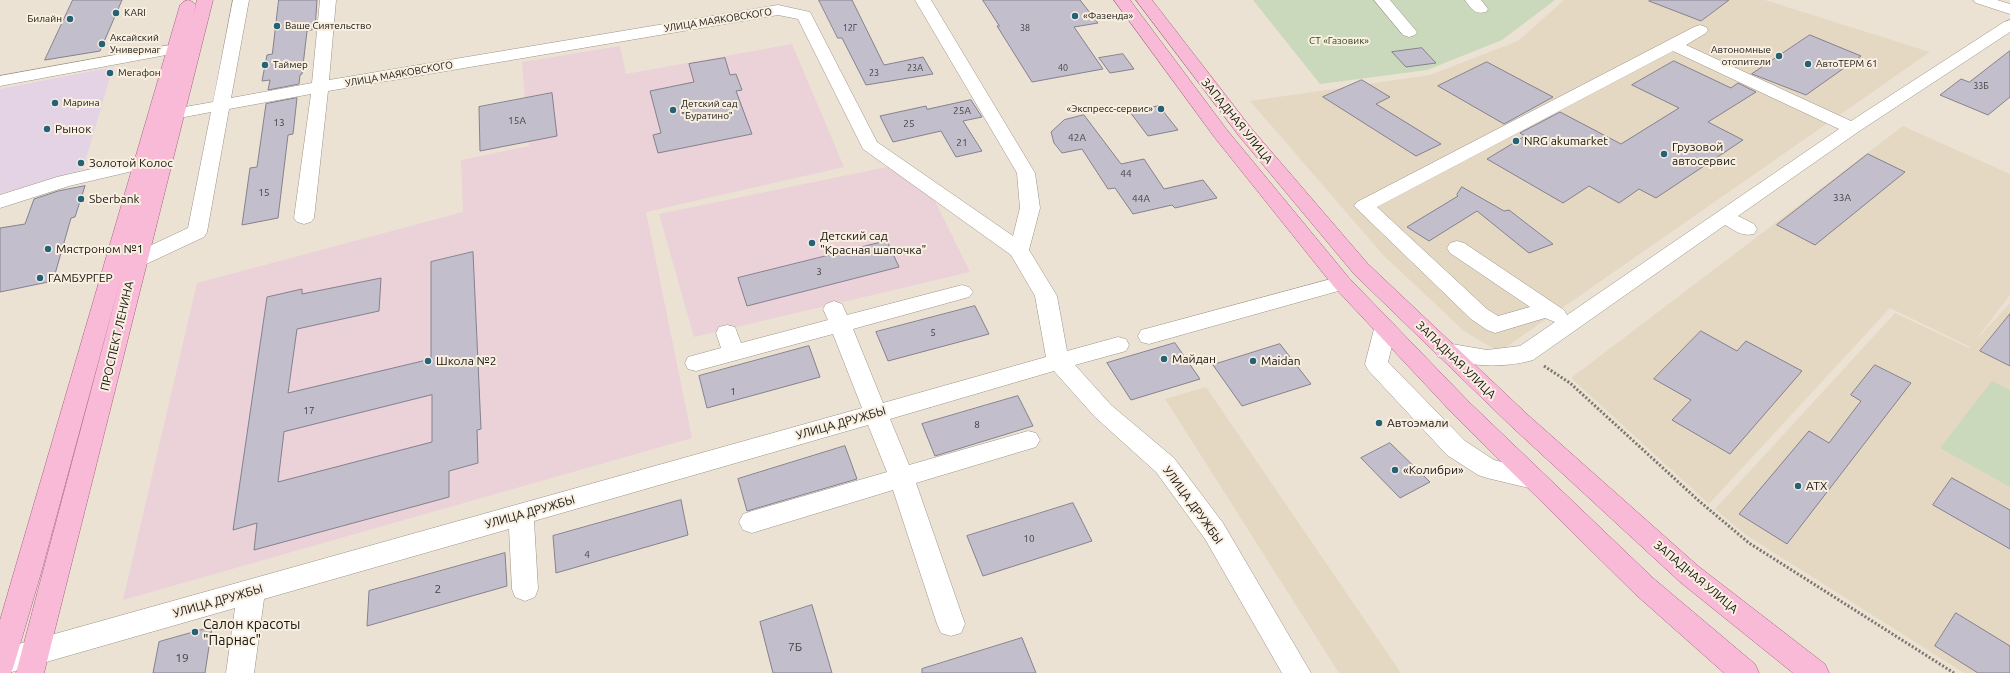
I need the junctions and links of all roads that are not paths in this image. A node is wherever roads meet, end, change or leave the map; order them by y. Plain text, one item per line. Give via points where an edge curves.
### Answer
1 (190, 0) edge
2 (205, 0) edge
3 (241, 0) edge
4 (328, 0) edge
5 (923, 0) edge
6 (1122, 0) edge
7 (1144, 0) edge
8 (1382, 0) edge
9 (1982, 0) edge
10 (2010, 9) edge
11 (2010, 25) edge
12 (1700, 30) dead end
13 (1409, 32) dead end
14 (1673, 45) junction
15 (183, 47) junction
16 (0, 80) edge
17 (320, 87) junction
18 (222, 105) junction
19 (174, 114) junction
20 (1852, 128) junction
21 (143, 164) junction
22 (0, 202) edge
23 (1724, 217) junction
24 (304, 218) dead end
25 (1747, 229) dead end
26 (1457, 248) dead end
27 (1019, 250) junction
28 (135, 261) junction
29 (1342, 283) junction
30 (962, 292) dead end
31 (1547, 310) junction
32 (837, 317) junction
33 (1568, 324) junction
34 (1385, 328) junction
35 (727, 333) dead end
36 (1149, 336) dead end
37 (1118, 345) dead end
38 (1446, 350) junction
39 (734, 354) junction
40 (1058, 361) junction
41 (696, 363) dead end
42 (876, 414) junction
43 (1028, 440) dead end
44 (901, 476) junction
45 (1533, 479) junction
46 (521, 515) junction
47 (752, 522) dead end
48 (526, 589) dead end
49 (252, 592) junction
50 (951, 624) dead end
51 (0, 663) edge
52 (33, 663) edge
53 (240, 673) edge
54 (1297, 673) edge
55 (1745, 673) edge
56 (1815, 673) edge

1 - 15 main road, ПРОСПЕКТ ЛЕНИНА
2 - 15 main road, ПРОСПЕКТ ЛЕНИНА
3 - 18 street
4 - 17 street
5 - 27 street via 1026,173 1030,208
6 - 29 main road, ЗАПАДНАЯ УЛИЦА via 1221,134
7 - 38 main road, ЗАПАДНАЯ УЛИЦА via 1244,132 1361,269
8 - 13 street
9 - 10 street
11 - 20 street
12 - 14 street
14 - 20 street
14 - 31 street via 1364,206 1479,314 1495,324
15 - 16 street
15 - 19 main road, ПРОСПЕКТ ЛЕНИНА
15 - 21 main road, ПРОСПЕКТ ЛЕНИНА
17 - 18 street, УЛИЦА МАЯКОВСКОГО
17 - 24 street
17 - 27 street, УЛИЦА МАЯКОВСКОГО via 771,11 804,15 868,145
18 - 19 street, УЛИЦА МАЯКОВСКОГО
18 - 28 street via 196,232
19 - 28 main road, ПРОСПЕКТ ЛЕНИНА
20 - 23 street
21 - 22 street via 64,181
21 - 51 main road, ПРОСПЕКТ ЛЕНИНА via 28,573
23 - 25 street
23 - 33 street
26 - 31 street
27 - 40 street via 1046,296
28 - 52 main road, ПРОСПЕКТ ЛЕНИНА via 110,369
29 - 34 main road, ЗАПАДНАЯ УЛИЦА
29 - 36 street
30 - 32 street
31 - 33 street
32 - 39 street
32 - 42 street
33 - 38 street via 1525,354 1487,358
34 - 45 main road, ЗАПАДНАЯ УЛИЦА
34 - 45 street via 1376,364 1456,448 1487,468
35 - 39 street
37 - 40 street, УЛИЦА ДРУЖБЫ
38 - 56 main road, ЗАПАДНАЯ УЛИЦА via 1520,421 1689,574
39 - 41 street
40 - 42 street, УЛИЦА ДРУЖБЫ
40 - 54 street, УЛИЦА ДРУЖБЫ via 1103,411 1165,465 1214,531
42 - 44 street
42 - 46 street, УЛИЦА ДРУЖБЫ
43 - 44 street
44 - 47 street
44 - 50 street
45 - 55 main road, ЗАПАДНАЯ УЛИЦА via 1644,586
46 - 48 street
46 - 49 street, УЛИЦА ДРУЖБЫ
49 - 52 street, УЛИЦА ДРУЖБЫ
49 - 53 street
51 - 52 street, УЛИЦА ДРУЖБЫ

